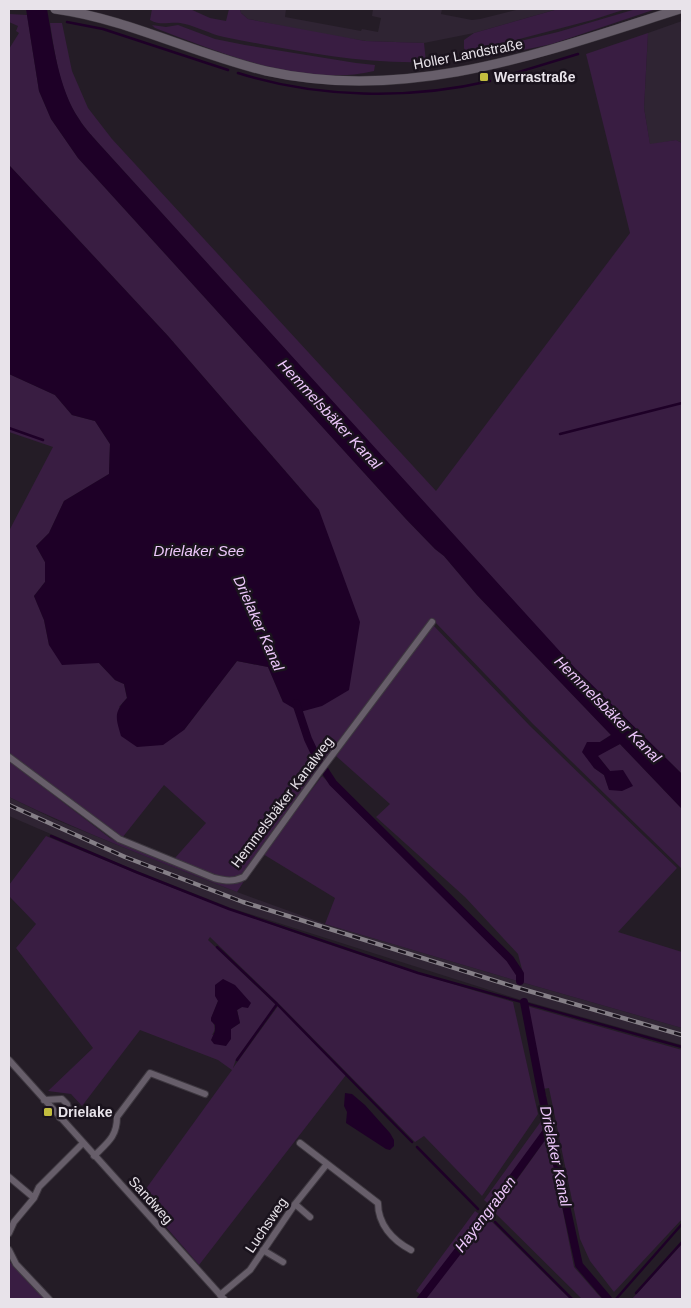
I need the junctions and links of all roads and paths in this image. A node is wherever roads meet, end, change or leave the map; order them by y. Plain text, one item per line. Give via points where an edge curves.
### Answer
1 (55, 9) edge
2 (680, 9) edge
3 (432, 622) dead end
4 (9, 757) edge
5 (9, 1060) edge
6 (206, 1094) dead end
7 (44, 1100) junction
8 (60, 1118) junction
9 (300, 1143) dead end
10 (82, 1144) junction
11 (94, 1156) junction
12 (327, 1164) junction
13 (9, 1176) edge
14 (34, 1198) junction
15 (295, 1204) junction
16 (310, 1216) dead end
17 (9, 1232) edge
18 (9, 1250) edge
19 (263, 1250) junction
20 (411, 1250) dead end
21 (283, 1262) dead end
22 (222, 1297) edge
23 (49, 1299) edge

1 - 2 main road, Holler Landstraße via 110,21 263,70 309,79 362,82 429,77 484,68 546,52
3 - 4 street, Hemmelsbäker Kanalweg via 244,876 236,880 214,878 119,838
5 - 7 street, Sandweg
6 - 11 street via 150,1073 117,1117 114,1135
7 - 8 street, Sandweg
7 - 8 street via 62,1099 67,1104 68,1108
8 - 10 street, Sandweg
9 - 12 street
10 - 11 street, Sandweg
10 - 14 street via 38,1187
11 - 22 street, Sandweg
12 - 15 street, Luchsweg
12 - 20 street via 378,1203 378,1214 385,1228
13 - 14 street
14 - 17 street
15 - 16 street
15 - 19 street, Luchsweg
18 - 23 street via 16,1264
19 - 21 street
19 - 22 street, Luchsweg via 250,1270

